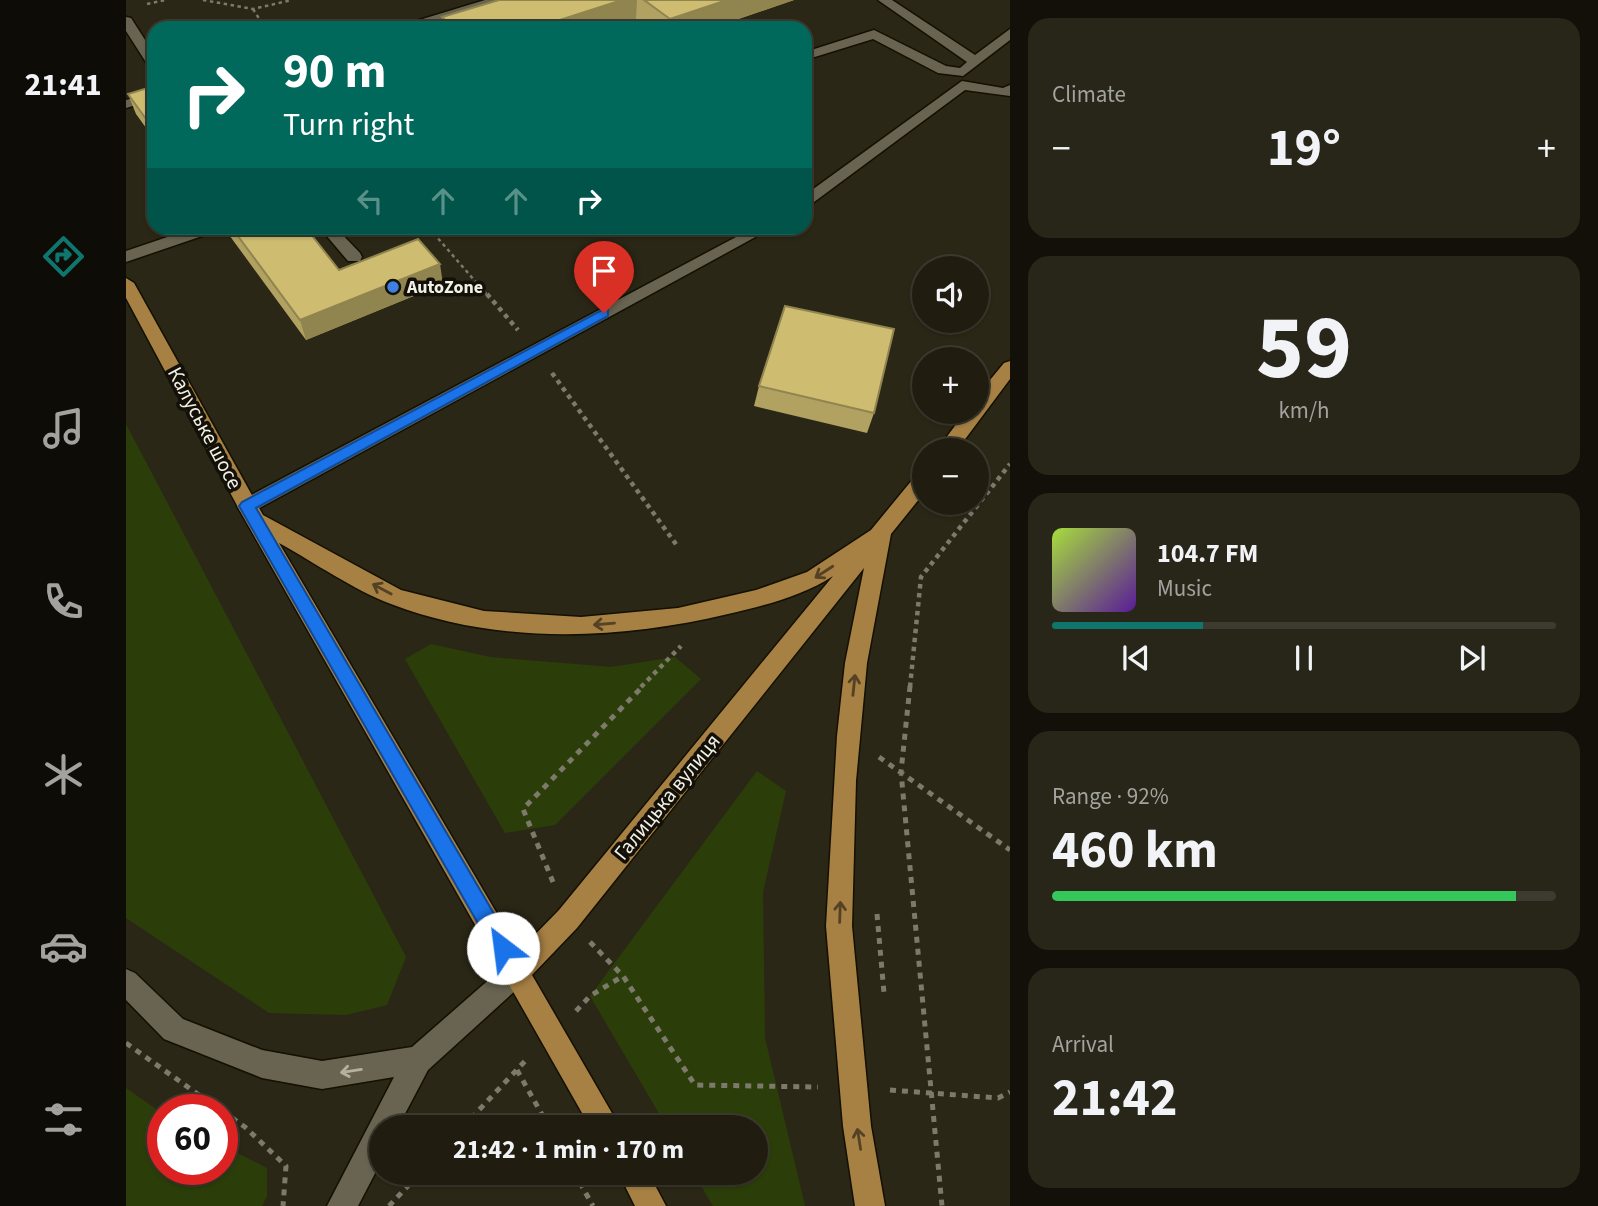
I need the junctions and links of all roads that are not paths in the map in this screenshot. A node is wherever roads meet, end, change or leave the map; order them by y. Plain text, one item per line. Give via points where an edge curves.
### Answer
1 (499, 0) edge
2 (884, 0) edge
3 (126, 21) edge
4 (424, 21) edge
5 (1010, 33) edge
6 (147, 53) edge
7 (812, 54) edge
8 (975, 61) junction
9 (963, 78) junction
10 (1010, 89) edge
11 (147, 98) edge
12 (126, 104) edge
13 (812, 197) edge
14 (188, 235) edge
15 (334, 235) edge
16 (751, 235) edge
17 (126, 257) edge
18 (354, 257) dead end
19 (126, 283) edge
20 (1010, 367) edge
21 (989, 394) edge
22 (966, 424) edge
23 (955, 438) edge
24 (912, 494) edge
25 (251, 513) junction
26 (881, 534) junction
27 (517, 972) junction
28 (126, 982) edge
29 (418, 1060) junction
30 (389, 1115) edge
31 (599, 1115) edge
32 (369, 1154) edge
33 (639, 1185) edge
34 (342, 1206) edge
35 (651, 1206) edge
36 (870, 1206) edge

1 - 4 street
2 - 8 street
3 - 6 street
5 - 8 street
7 - 9 street via 874,34
8 - 9 street
9 - 10 street via 1006,93
9 - 13 street
11 - 12 street
14 - 17 street
15 - 18 street
16 - 25 street via 535,350
19 - 25 main road, Калуське шосе
20 - 21 main road
22 - 23 main road
24 - 26 main road, Галицька вулиця
26 -> 25 main road via 814,578 757,599 678,617 581,626 484,620 396,597
25 - 27 main road, Калуське шосе
26 - 27 main road, Галицька вулиця via 568,919
36 -> 26 main road via 853,1088 839,926 844,781 856,663
27 - 29 street
27 - 31 main road
29 -> 28 street via 322,1075 262,1064 174,1029
29 - 30 street
32 - 34 street
33 - 35 main road

